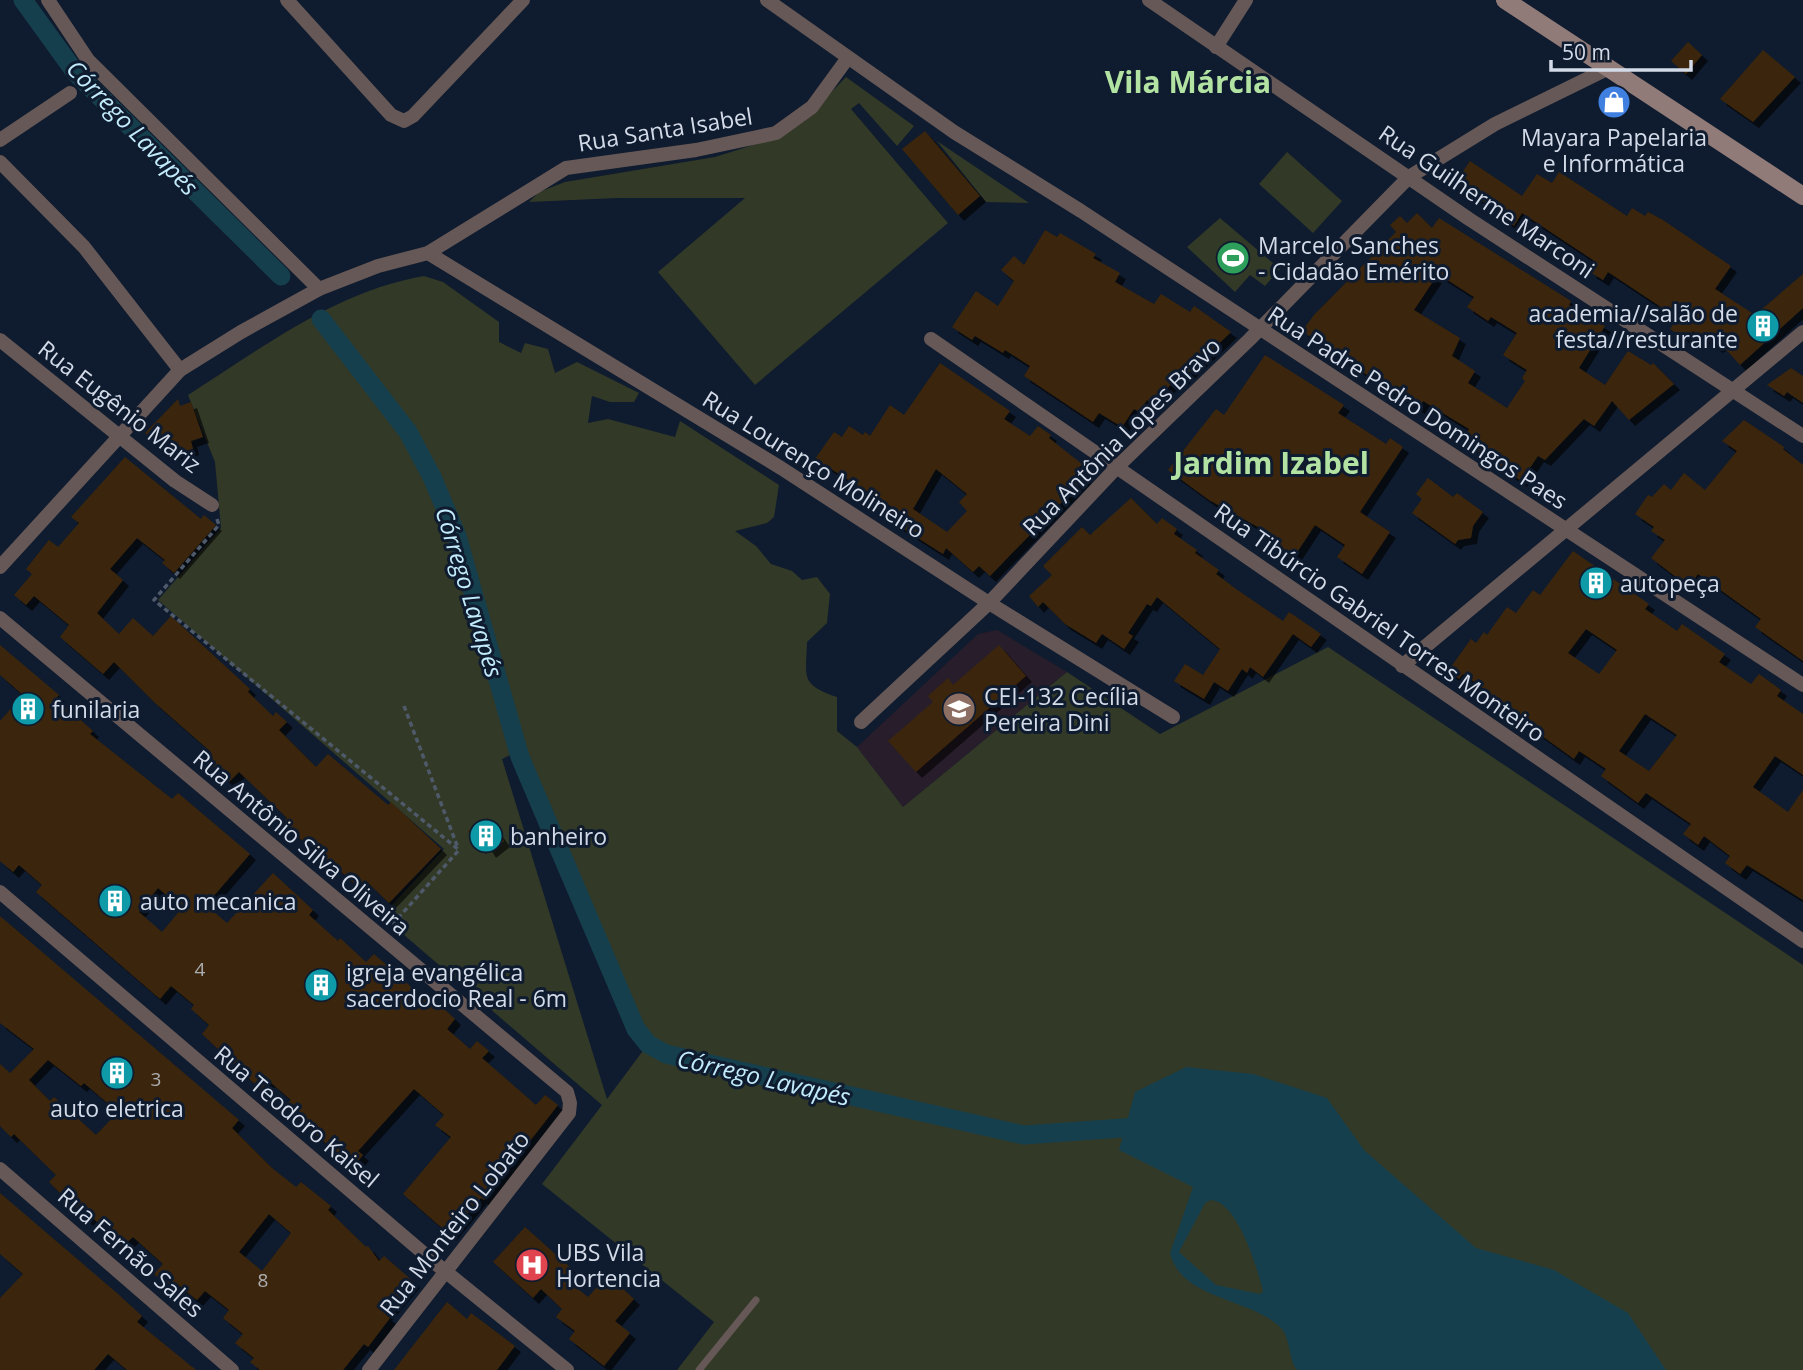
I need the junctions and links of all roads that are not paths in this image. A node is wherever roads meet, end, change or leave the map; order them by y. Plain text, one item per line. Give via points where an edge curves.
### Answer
1 (48, 0) edge
2 (287, 0) edge
3 (523, 0) edge
4 (767, 0) edge
5 (1149, 0) edge
6 (1246, 0) edge
7 (1505, 0) edge
8 (1216, 47) junction
9 (848, 59) junction
10 (1606, 69) junction
11 (70, 93) dead end
12 (0, 140) edge
13 (0, 162) edge
14 (1409, 177) junction
15 (1803, 195) edge
16 (428, 253) junction
17 (316, 291) junction
18 (1259, 329) junction
19 (1803, 332) edge
20 (931, 339) dead end
21 (0, 340) edge
22 (180, 370) junction
23 (1736, 391) junction
24 (120, 436) junction
25 (1803, 436) edge
26 (1118, 466) junction
27 (212, 505) road end
28 (1566, 531) junction
29 (0, 567) edge
30 (989, 603) junction
31 (0, 618) edge
32 (1402, 666) junction
33 (1803, 685) edge
34 (1173, 717) dead end
35 (860, 722) dead end
36 (0, 892) edge
37 (1803, 941) edge
38 (570, 1103) joint
39 (0, 1169) edge
40 (444, 1271) junction
41 (756, 1300) dead end
42 (232, 1370) edge
43 (369, 1370) edge
44 (567, 1370) edge
45 (699, 1370) edge

1 - 17 street via 88,60
2 - 3 street via 391,115 404,121
4 - 9 street, Rua Padre Pedro Domingos Paes
5 - 8 street, Rua Guilherme Marconi
6 - 8 street
7 - 10 main road
8 - 14 street, Rua Guilherme Marconi
9 - 16 street, Rua Santa Isabel via 812,107 776,133 696,150 566,168
9 - 18 street, Rua Padre Pedro Domingos Paes
10 - 14 street, Rua Antônia Lopes Bravo via 1495,124
10 - 15 main road
11 - 12 street
13 - 22 street via 84,247
14 - 18 street, Rua Antônia Lopes Bravo
14 - 23 street, Rua Guilherme Marconi
16 - 17 street, Rua Santa Isabel via 378,266
16 - 30 street, Rua Lourenço Molineiro via 781,468
17 - 22 street, Rua Santa Isabel
18 - 26 street, Rua Antônia Lopes Bravo
18 - 28 street, Rua Padre Pedro Domingos Paes
19 - 23 street
20 - 26 street, Rua Tibúrcio Gabriel Torres Monteiro
21 - 24 street, Rua Eugênio Mariz
22 - 24 street, Rua Santa Isabel
23 - 25 street, Rua Guilherme Marconi
23 - 28 street
24 - 27 street, Rua Eugênio Mariz
24 - 29 street, Rua Santa Isabel
26 - 30 street, Rua Antônia Lopes Bravo
26 - 32 street, Rua Tibúrcio Gabriel Torres Monteiro
28 - 32 street
28 - 33 street, Rua Padre Pedro Domingos Paes
30 - 34 street, Rua Lourenço Molineiro
30 - 35 street, Rua Antônia Lopes Bravo
31 - 38 street, Rua Antônio Silva Oliveira via 567,1092
32 - 37 street, Rua Tibúrcio Gabriel Torres Monteiro
36 - 40 street, Rua Teodoro Kaisel
38 - 40 street, Rua Monteiro Lobato via 569,1113
39 - 42 street, Rua Fernão Sales
40 - 43 street, Rua Monteiro Lobato
40 - 44 street, Rua Teodoro Kaisel
41 - 45 lane

